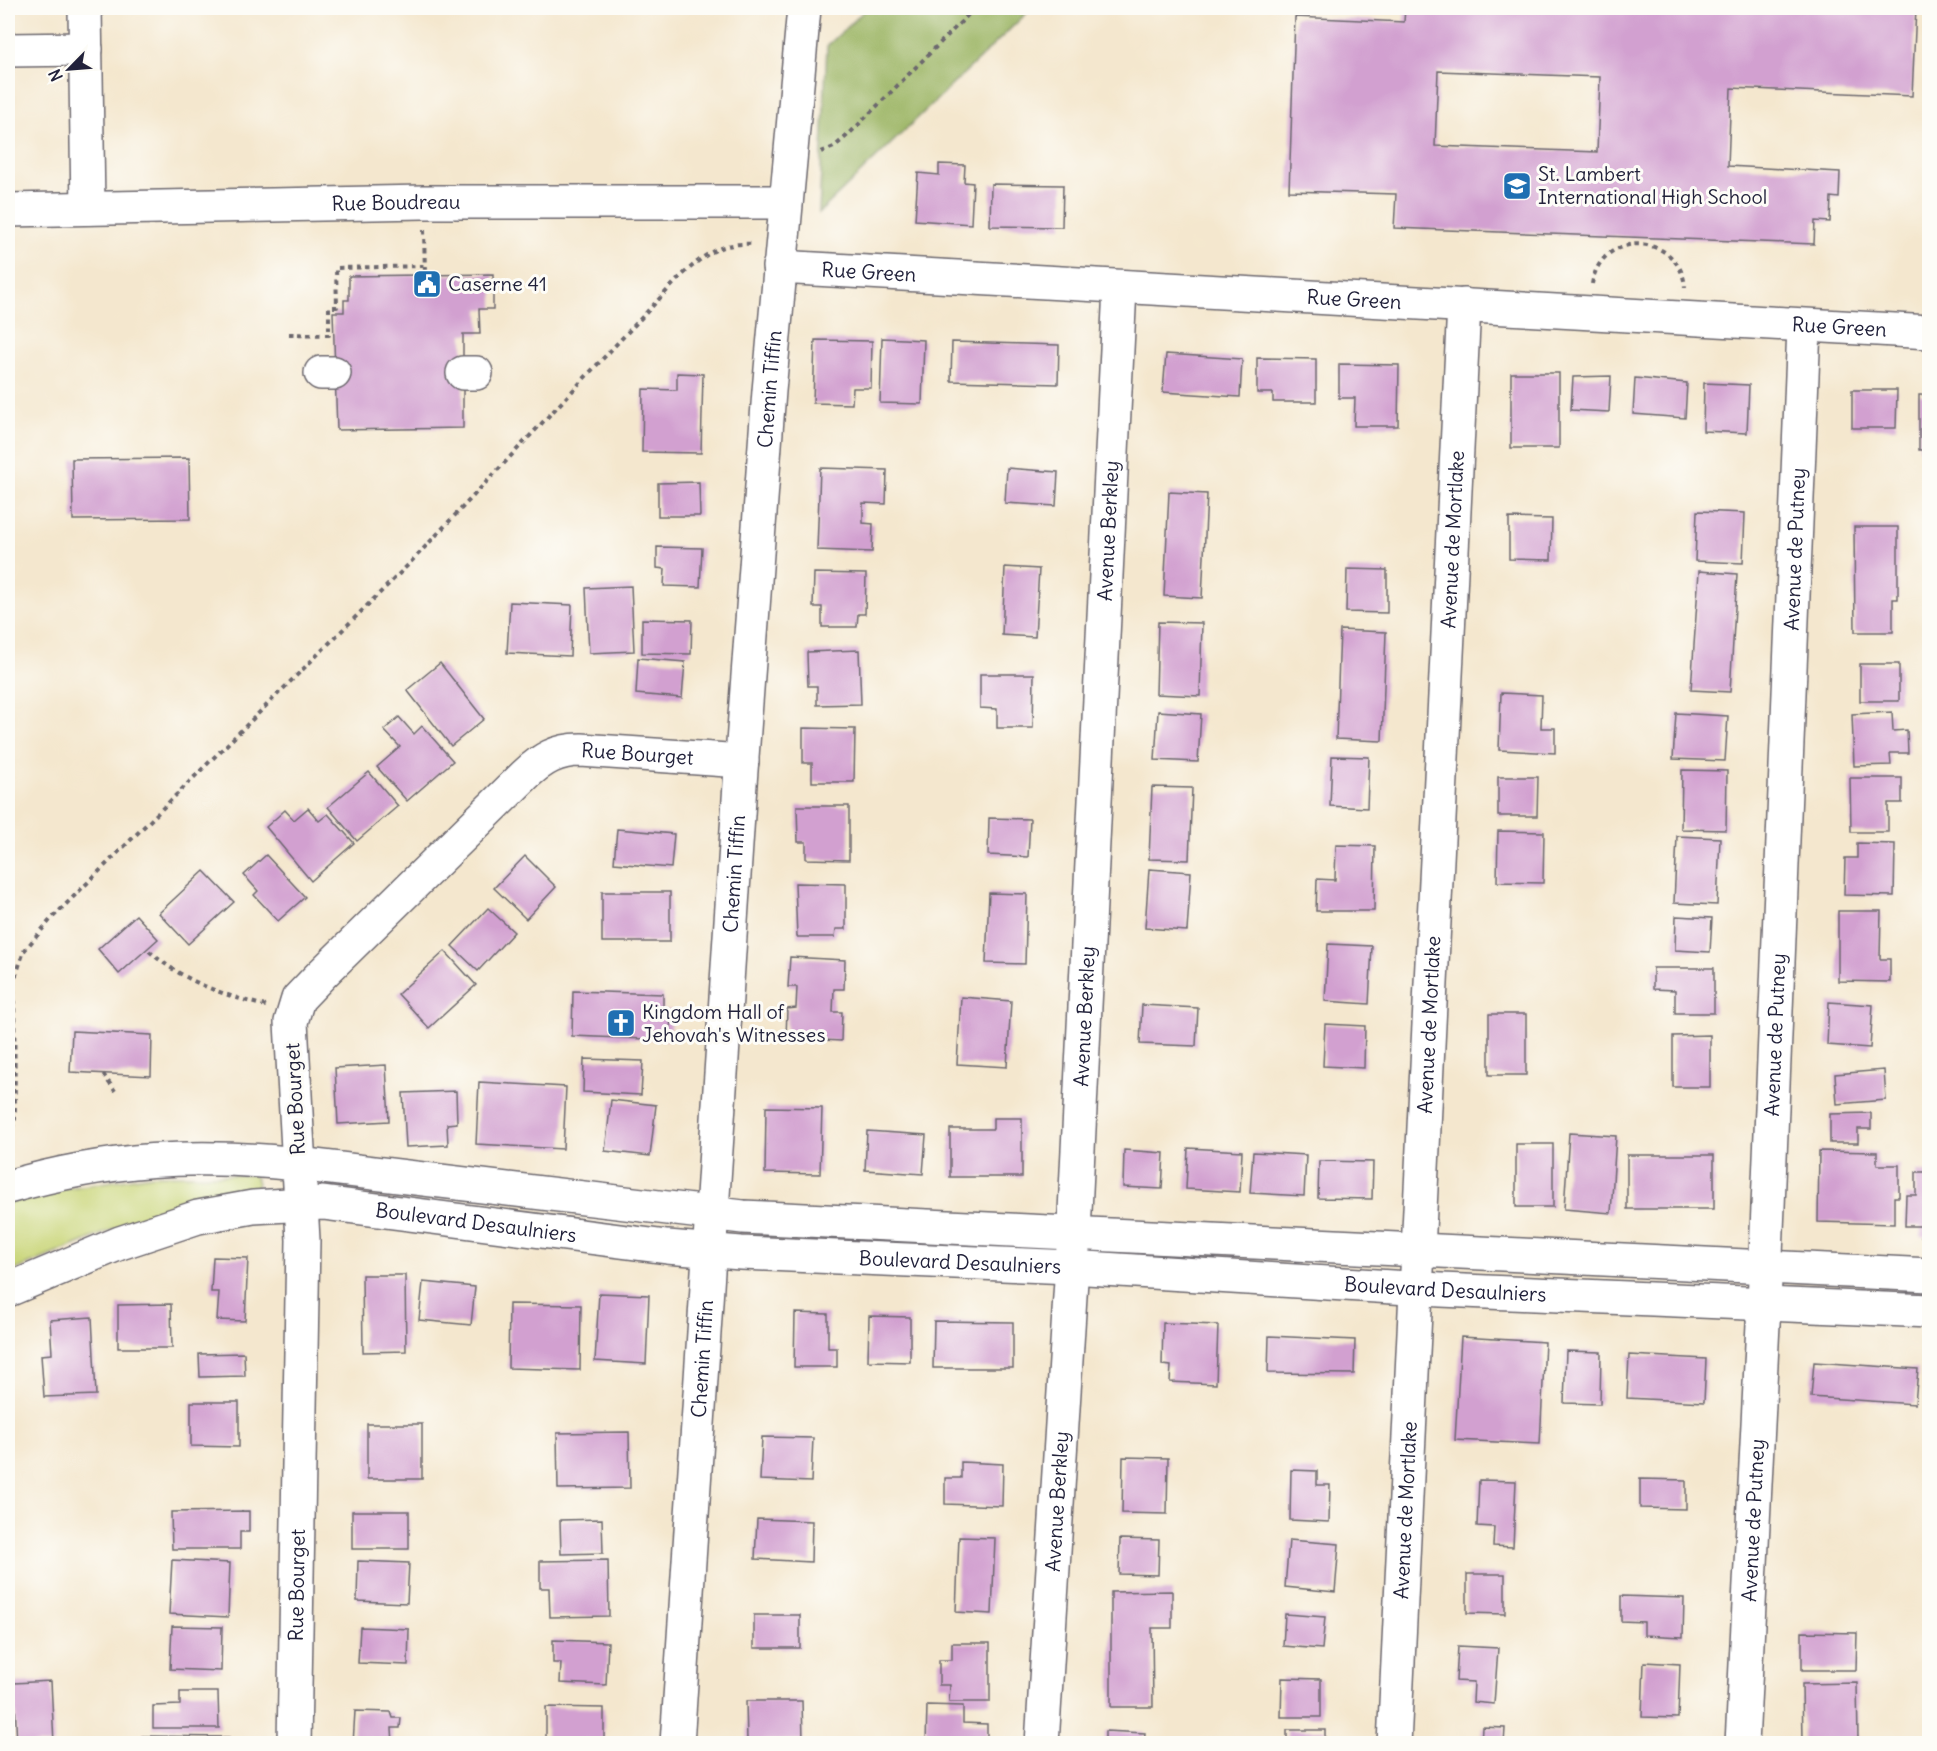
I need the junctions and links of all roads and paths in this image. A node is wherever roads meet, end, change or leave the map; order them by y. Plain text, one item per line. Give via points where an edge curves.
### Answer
1 (85, 8) edge
2 (804, 8) edge
3 (975, 8) edge
4 (86, 49) junction
5 (8, 50) edge
6 (819, 152) dead end
7 (786, 202) junction
8 (88, 208) junction
9 (8, 210) edge
10 (424, 229) dead end
11 (1642, 238) dead end
12 (751, 244) dead end
13 (1643, 245) junction
14 (424, 266) junction
15 (779, 267) junction
16 (425, 274) dead end
17 (1120, 288) junction
18 (1591, 291) dead end
19 (1686, 295) dead end
20 (1464, 306) junction
21 (1804, 327) junction
22 (1929, 332) edge
23 (289, 334) dead end
24 (742, 762) junction
25 (149, 951) dead end
26 (8, 970) edge
27 (16, 973) junction
28 (292, 1014) junction
29 (104, 1074) dead end
30 (115, 1091) dead end
31 (8, 1137) edge
32 (298, 1164) junction
33 (8, 1187) edge
34 (301, 1203) junction
35 (712, 1214) junction
36 (1074, 1232) junction
37 (711, 1250) junction
38 (1420, 1250) junction
39 (1765, 1267) junction
40 (1071, 1268) junction
41 (1929, 1275) edge
42 (1417, 1289) junction
43 (8, 1290) edge
44 (1764, 1304) junction
45 (1929, 1311) edge
46 (294, 1743) edge
47 (677, 1743) edge
48 (1042, 1743) edge
49 (1394, 1743) edge
50 (1742, 1743) edge

1 - 4 street
2 - 7 street, Chemin Tiffin
3 - 6 path via 849,134 834,147
4 - 5 street
4 - 8 street
7 - 8 street, Rue Boudreau via 435,202
7 - 15 street, Chemin Tiffin
8 - 9 street, Rue Boudreau
10 - 14 path
11 - 13 path
12 - 27 path via 719,247 678,279 408,565 51,919 24,951
13 - 18 path via 1617,247 1605,255 1594,270
13 - 19 path via 1653,246 1670,257 1685,278
14 - 16 path
14 - 23 path via 336,268 336,307 329,308 328,335
15 - 17 street, Rue Green
15 - 24 street, Chemin Tiffin
17 - 20 street, Rue Green
17 - 36 street, Avenue Berkley
20 - 21 street, Rue Green
20 - 38 street, Avenue de Mortlake
21 - 22 street, Rue Green
21 - 39 street, Avenue de Putney
24 - 28 street, Rue Bourget via 581,750 547,757 303,993
24 - 35 street, Chemin Tiffin
25 - 28 path via 205,988
26 - 27 path
27 - 31 path via 15,1122
28 - 32 street, Rue Bourget
29 - 30 path
32 - 33 street, Boulevard Desaulniers via 224,1158 161,1159 97,1165
32 - 34 street, Rue Bourget
32 - 35 street, Boulevard Desaulniers
34 - 37 street, Boulevard Desaulniers
34 - 43 street, Boulevard Desaulniers via 222,1212 171,1224
34 - 46 street, Rue Bourget
35 - 36 street, Boulevard Desaulniers
35 - 37 street, Chemin Tiffin
36 - 38 street, Boulevard Desaulniers
36 - 40 street, Avenue Berkley
37 - 40 street, Boulevard Desaulniers
37 - 47 street, Chemin Tiffin
38 - 39 street, Boulevard Desaulniers
38 - 42 street, Avenue de Mortlake
39 - 41 street, Boulevard Desaulniers
39 - 44 street, Avenue de Putney
40 - 42 street, Boulevard Desaulniers
40 - 48 street, Avenue Berkley
42 - 44 street, Boulevard Desaulniers
42 - 49 street, Avenue de Mortlake
44 - 45 street, Boulevard Desaulniers
44 - 50 street, Avenue de Putney

